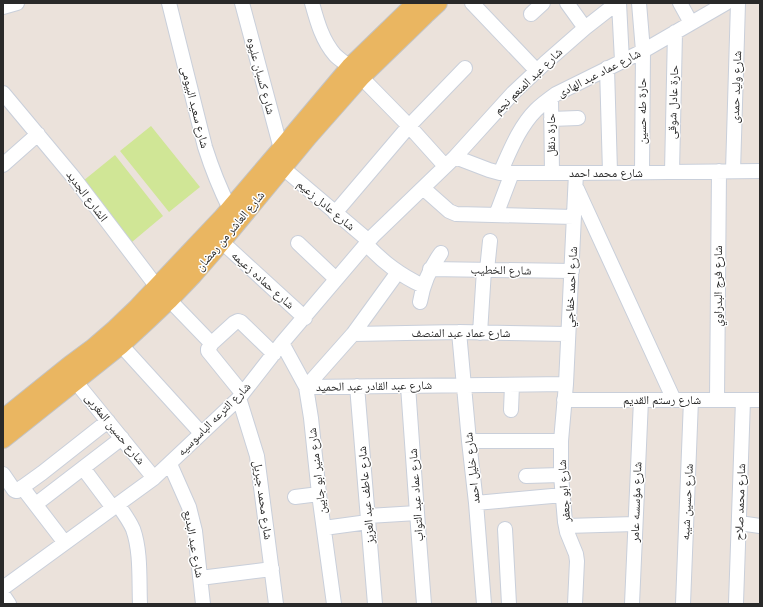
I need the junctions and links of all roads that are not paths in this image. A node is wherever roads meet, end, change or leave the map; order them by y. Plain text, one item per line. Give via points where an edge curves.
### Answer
1 (17, 3) edge
2 (169, 3) edge
3 (242, 3) edge
4 (312, 3) edge
5 (416, 3) edge
6 (438, 3) edge
7 (472, 3) edge
8 (543, 3) edge
9 (567, 3) edge
10 (618, 3) edge
11 (639, 3) edge
12 (680, 3) edge
13 (726, 3) edge
14 (738, 3) edge
15 (3, 7) edge
16 (531, 14) dead end
17 (691, 23) junction
18 (585, 28) junction
19 (675, 32) junction
20 (643, 51) junction
21 (622, 61) junction
22 (465, 68) dead end
23 (608, 68) junction
24 (536, 70) junction
25 (356, 72) junction
26 (3, 93) edge
27 (551, 98) junction
28 (578, 118) dead end
29 (551, 119) junction
30 (409, 126) junction
31 (38, 134) junction
32 (281, 149) junction
33 (450, 161) junction
34 (3, 165) edge
35 (283, 168) junction
36 (719, 171) junction
37 (734, 171) junction
38 (760, 171) edge
39 (610, 172) junction
40 (642, 172) junction
41 (672, 172) junction
42 (506, 173) junction
43 (552, 173) junction
44 (576, 180) junction
45 (423, 188) junction
46 (230, 209) junction
47 (335, 213) junction
48 (496, 215) junction
49 (574, 217) junction
50 (490, 241) dead end
51 (222, 242) junction
52 (298, 243) dead end
53 (367, 243) junction
54 (442, 253) dead end
55 (430, 269) junction
56 (486, 270) junction
57 (572, 271) junction
58 (398, 272) junction
59 (336, 279) junction
60 (423, 286) junction
61 (163, 294) junction
62 (420, 302) dead end
63 (305, 318) junction
64 (459, 332) junction
65 (480, 333) junction
66 (353, 334) junction
67 (568, 334) junction
68 (211, 344) junction
69 (121, 345) junction
70 (278, 348) junction
71 (75, 380) junction
72 (512, 384) junction
73 (566, 384) junction
74 (464, 385) junction
75 (357, 386) junction
76 (408, 386) junction
77 (306, 387) junction
78 (241, 395) junction
79 (564, 400) junction
80 (641, 400) junction
81 (674, 400) junction
82 (692, 400) junction
83 (717, 400) junction
84 (744, 400) junction
85 (760, 400) edge
86 (511, 410) dead end
87 (3, 418) edge
88 (108, 421) junction
89 (201, 433) junction
90 (122, 438) junction
91 (3, 439) edge
92 (469, 441) junction
93 (561, 441) junction
94 (170, 464) junction
95 (83, 468) junction
96 (3, 474) edge
97 (526, 476) dead end
98 (561, 476) junction
99 (154, 478) junction
100 (22, 487) junction
101 (319, 494) junction
102 (563, 495) junction
103 (295, 497) dead end
104 (476, 503) junction
105 (36, 504) junction
106 (115, 506) junction
107 (417, 513) junction
108 (368, 519) junction
109 (739, 523) junction
110 (635, 524) junction
111 (566, 526) junction
112 (760, 526) edge
113 (324, 528) junction
114 (505, 529) dead end
115 (65, 543) junction
116 (272, 569) junction
117 (200, 578) junction
118 (3, 589) edge
119 (736, 603) edge
120 (9, 604) edge
121 (140, 604) edge
122 (203, 604) edge
123 (276, 604) edge
124 (334, 604) edge
125 (375, 604) edge
126 (424, 604) edge
127 (484, 604) edge
128 (509, 604) edge
129 (575, 604) edge
130 (632, 604) edge
131 (682, 604) edge

1 - 15 street
2 - 46 street, شارع سعيد البيومى via 205,147
3 - 32 street, شارع كسبان عليوه
4 - 25 street, شارع محمد احمد via 326,42 336,56
5 - 25 main road, شارع العاشر من رمضان
6 - 25 main road, شارع العاشر من رمضان
7 - 24 street
8 - 16 street
9 - 18 street
10 - 18 street, شارع عبد المنعم نجم
10 - 21 street
11 - 20 street, حارة طه حسين
12 - 17 street
13 - 17 street, شارع عماد عبد الهادى
14 - 37 street, شارع وليد حمدى
17 - 19 street, شارع عماد عبد الهادى
18 - 24 street, شارع عبد المنعم نجم
19 - 20 street, شارع عماد عبد الهادى
19 - 41 street, حارة عادل شوقى
20 - 21 street, شارع عماد عبد الهادى
20 - 40 street, حارة طه حسين
21 - 23 street, شارع عماد عبد الهادى
22 - 30 street
23 - 27 street, شارع عماد عبد الهادى
23 - 39 street
24 - 33 street, شارع عبد المنعم نجم
25 - 30 street, شارع محمد احمد
25 - 32 main road, شارع العاشر من رمضان via 318,104
25 - 35 main road, شارع العاشر من رمضان
26 - 31 street, الشارع الجديد
27 - 29 street, حارة دنقل
27 - 42 street, شارع عماد عبد الهادى via 536,111 520,132
28 - 29 street
29 - 43 street, حارة دنقل
30 - 33 street, شارع محمد احمد
30 - 47 street
31 - 34 street
31 - 61 street, الشارع الجديد
32 - 46 main road, شارع العاشر من رمضان
33 - 42 street, شارع محمد احمد
33 - 45 street, شارع الترعه الباسوسيه
35 - 47 street, شارع عادل زعيم
35 - 51 main road, شارع العاشر من رمضان
36 - 37 street, شارع محمد احمد
36 - 41 street, شارع محمد احمد
36 - 83 street, شارع فرج البدراوي
37 - 38 street, شارع محمد احمد
39 - 40 street, شارع محمد احمد
39 - 44 street, شارع محمد احمد
40 - 41 street, شارع محمد احمد
42 - 43 street, شارع محمد احمد
42 - 48 street, شارع عماد عبد الهادى
43 - 44 street, شارع محمد احمد
44 - 49 street, شارع احمد خفاجي
44 - 81 street
45 - 48 street via 452,213
45 - 53 street, شارع الترعه الباسوسيه
46 - 61 main road, شارع العاشر من رمضان via 203,239
47 - 53 street, شارع عادل زعيم
48 - 49 street
49 - 57 street, شارع احمد خفاجي
50 - 56 street
51 - 61 main road, شارع العاشر من رمضان via 193,275
51 - 63 street, شارع حماده زعيمه
52 - 59 street
53 - 58 street, شارع عادل زعيم via 378,257
53 - 59 street, شارع الترعه الباسوسيه
54 - 55 street
55 - 56 street, شارع الخطيب
55 - 60 street
56 - 57 street, شارع الخطيب
56 - 65 street
57 - 67 street, شارع احمد خفاجي
58 - 60 street, شارع عادل زعيم
58 - 66 street, شارع عبد القادر عبد الحميد
59 - 63 street, شارع الترعه الباسوسيه
60 - 62 street
61 - 68 street, الشارع الجديد
61 - 69 main road, شارع العاشر من رمضان via 148,320
61 - 87 main road, شارع العاشر من رمضان via 136,309 93,348
63 - 70 street, شارع الترعه الباسوسيه
64 - 65 street, شارع عماد عبد المنصف
64 - 66 street, شارع عماد عبد المنصف
64 - 74 street, شارع خليل احمد
65 - 67 street, شارع عماد عبد المنصف
66 - 77 street, شارع عبد القادر عبد الحميد
67 - 73 street, شارع احمد خفاجي
68 - 70 street, شارع منير ابو جابين via 238,321
68 - 78 street via 208,351
69 - 71 main road, شارع العاشر من رمضان
69 - 89 street
70 - 77 street, شارع منير ابو جابين
70 - 78 street, شارع الترعه الباسوسيه
71 - 88 street, شارع حسين المغربى
71 - 91 main road, شارع العاشر من رمضان
72 - 73 street, شارع عبد القادر عبد الحميد
72 - 74 street, شارع عبد القادر عبد الحميد
72 - 86 street
73 - 79 street, شارع احمد خفاجي
74 - 76 street, شارع عبد القادر عبد الحميد
74 - 92 street, شارع خليل احمد
75 - 76 street, شارع عبد القادر عبد الحميد
75 - 77 street, شارع عبد القادر عبد الحميد
75 - 108 street, شارع عاطف عبد العزيز
76 - 107 street, شارع عماد عبد التواب
77 - 101 street, شارع منير ابو جابين
78 - 89 street, شارع الترعه الباسوسيه
78 - 116 street, شارع محمد جبريل via 257,456
79 - 80 street, شارع رستم القديم
79 - 93 street, شارع ابو جعفر
80 - 81 street, شارع رستم القديم
80 - 110 street, شارع مؤسسه عامر
81 - 82 street, شارع رستم القديم
82 - 83 street, شارع رستم القديم
82 - 131 street, شارع حسين شيبه
83 - 84 street, شارع رستم القديم
84 - 85 street, شارع رستم القديم
84 - 109 street, شارع محمد صلاح
88 - 90 street, شارع حسين المغربى
88 - 100 street
89 - 94 street, شارع الترعه الباسوسيه
90 - 95 street
90 - 99 street, شارع حسين المغربى
92 - 93 street
92 - 104 street, شارع خليل احمد
93 - 98 street, شارع ابو جعفر
94 - 99 street, شارع الترعه الباسوسيه
94 - 117 street, شارع عبد البديع via 195,531
95 - 105 street
95 - 106 street
96 - 100 street via 16,491
97 - 98 street
98 - 102 street, شارع ابو جعفر
99 - 106 street, شارع الترعه الباسوسيه
100 - 105 street
101 - 103 street
101 - 113 street, شارع منير ابو جابين
102 - 104 street
102 - 111 street, شارع ابو جعفر
104 - 127 street, شارع خليل احمد
105 - 115 street
106 - 115 street, شارع الترعه الباسوسيه
106 - 121 street via 126,516 136,542
107 - 108 street
107 - 126 street, شارع عماد عبد التواب
108 - 113 street
108 - 125 street, شارع عاطف عبد العزيز
109 - 112 street
109 - 119 street, شارع محمد صلاح
110 - 111 street
110 - 130 street, شارع مؤسسه عامر
111 - 129 street, شارع ابو جعفر via 576,557
113 - 124 street, شارع منير ابو جابين
114 - 128 street
115 - 118 street, شارع الترعه الباسوسيه
116 - 117 street
116 - 123 street, شارع محمد جبريل
117 - 122 street, شارع عبد البديع
118 - 120 street

